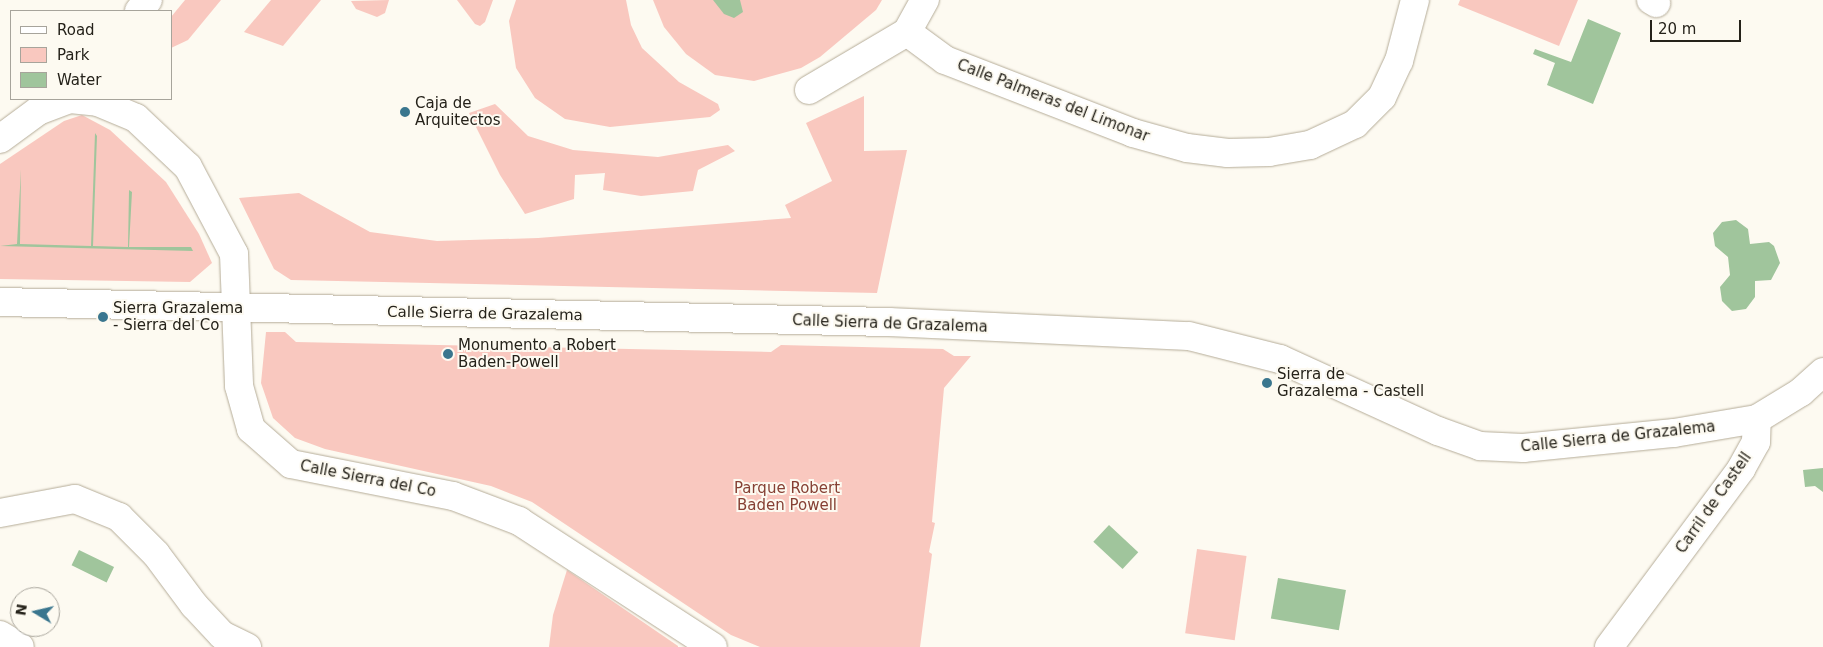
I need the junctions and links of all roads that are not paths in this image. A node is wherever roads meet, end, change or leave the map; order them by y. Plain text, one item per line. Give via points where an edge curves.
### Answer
1 (148, 0) edge
2 (925, 0) edge
3 (1415, 0) edge
4 (140, 10) edge
5 (907, 32) junction
6 (809, 90) dead end
7 (66, 100) edge
8 (79, 100) edge
9 (45, 105) edge
10 (130, 108) edge
11 (0, 139) edge
12 (0, 302) edge
13 (238, 309) junction
14 (1823, 372) edge
15 (1758, 419) junction
16 (0, 513) edge
17 (0, 635) edge
18 (20, 647) edge
19 (247, 647) edge
20 (713, 647) edge
21 (1609, 647) edge

1 - 4 street
2 - 5 street
3 - 5 street, Calle Palmeras del Limonar via 1399,61 1382,97 1355,124 1310,145 1269,152 1228,153 1187,148 1133,133 945,60
5 - 6 street
7 - 9 street, Calle Sierra del Co
8 - 10 street, Calle Sierra del Co
9 - 11 street
10 - 13 street, Calle Sierra del Co via 188,167 234,254
12 - 13 street, Calle Sierra de Grazalema
13 - 15 street, Calle Sierra de Grazalema via 889,322 1190,336 1280,359 1438,431 1480,446 1532,447 1674,433
13 - 20 street, Calle Sierra del Co via 239,386 251,429 291,464 453,496 518,521
14 - 15 street via 1801,392
15 - 21 street, Carril de Castell via 1756,442 1741,469
16 - 19 street via 75,499 119,517 156,554 194,605 222,635
17 - 18 street

